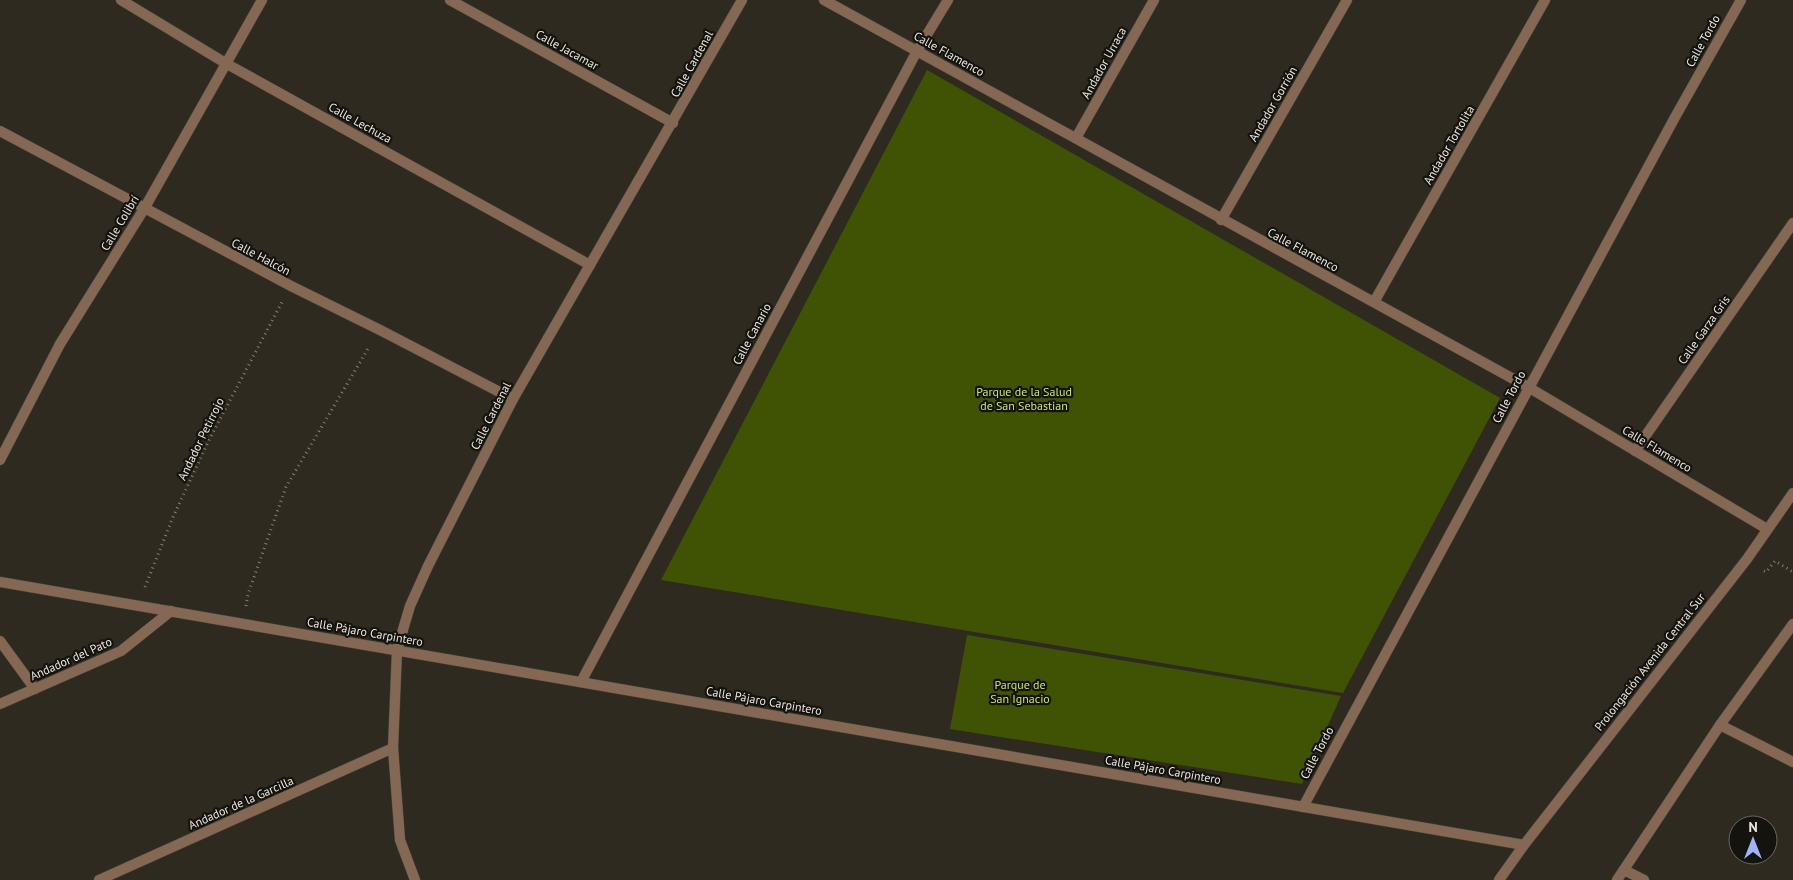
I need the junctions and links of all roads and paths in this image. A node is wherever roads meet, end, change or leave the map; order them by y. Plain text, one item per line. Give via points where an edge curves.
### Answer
1 (121, 0) edge
2 (262, 0) edge
3 (450, 0) edge
4 (742, 0) edge
5 (824, 0) edge
6 (948, 0) edge
7 (1154, 0) edge
8 (1347, 0) edge
9 (1545, 0) edge
10 (1741, 0) edge
11 (917, 51) junction
12 (227, 64) junction
13 (673, 123) junction
14 (0, 131) edge
15 (1076, 138) junction
16 (144, 209) junction
17 (1221, 220) junction
18 (1793, 223) edge
19 (590, 265) junction
20 (291, 286) junction
21 (1374, 302) junction
22 (380, 330) junction
23 (1528, 388) junction
24 (513, 399) junction
25 (1636, 451) junction
26 (0, 460) edge
27 (1793, 493) edge
28 (1767, 529) junction
29 (1766, 572) dead end
30 (1793, 572) edge
31 (0, 582) edge
32 (141, 606) junction
33 (171, 611) junction
34 (242, 624) junction
35 (1793, 624) edge
36 (0, 641) edge
37 (397, 650) junction
38 (581, 682) junction
39 (35, 689) junction
40 (0, 704) edge
41 (1720, 725) junction
42 (393, 748) junction
43 (1793, 762) edge
44 (1303, 807) junction
45 (1524, 845) junction
46 (1624, 870) junction
47 (99, 880) edge
48 (415, 880) edge
49 (1499, 880) edge
50 (1617, 880) edge
51 (1644, 880) edge

1 - 12 street, Calle Lechuza
2 - 12 street, Calle Colibrí
3 - 13 street, Calle Jacamar
4 - 13 street, Calle Cardenal
5 - 11 street, Calle Flamenco
6 - 11 street, Calle Canario
7 - 15 street, Andador Urraca
8 - 17 street, Andador Gorrión
9 - 21 street, Andador Tortolita
10 - 23 street, Calle Tordo
11 - 15 street, Calle Flamenco
11 - 38 street, Calle Canario
12 - 16 street, Calle Colibrí
12 - 19 street, Calle Lechuza
13 - 19 street, Calle Cardenal
14 - 16 street, Calle Halcón
15 - 17 street, Calle Flamenco
16 - 20 street, Calle Halcón
16 - 26 street, Calle Colibrí via 60,344
17 - 21 street, Calle Flamenco
18 - 25 street, Calle Garza Gris
19 - 24 street, Calle Cardenal
20 - 22 street, Calle Halcón
20 - 32 path, Andador Petirrojo via 201,457 147,580
21 - 23 street, Calle Flamenco
22 - 24 street, Calle Halcón
22 - 34 path via 286,487 248,594
23 - 25 street, Calle Flamenco
23 - 44 street, Calle Tordo
24 - 37 street, Calle Cardenal via 428,566 410,606
25 - 28 street, Calle Flamenco
27 - 28 street, Prolongación Avenida Central Sur
28 - 45 street, Prolongación Avenida Central Sur
29 - 30 path via 1775,561
31 - 32 street, Calle Pájaro Carpintero
32 - 33 street, Calle Pájaro Carpintero
33 - 34 street, Calle Pájaro Carpintero
33 - 39 street, Andador del Pato via 121,651
34 - 37 street, Calle Pájaro Carpintero
35 - 41 street
36 - 39 street
37 - 38 street, Calle Pájaro Carpintero
37 - 42 street, Calle Cardenal
38 - 44 street, Calle Pájaro Carpintero
39 - 40 street, Andador del Pato
41 - 43 street
41 - 46 street
42 - 47 street, Andador de la Garcilla
42 - 48 street, Calle Cardenal via 400,840
44 - 45 street, Calle Pájaro Carpintero
45 - 49 street, Prolongación Avenida Central Sur
46 - 50 street
46 - 51 street

